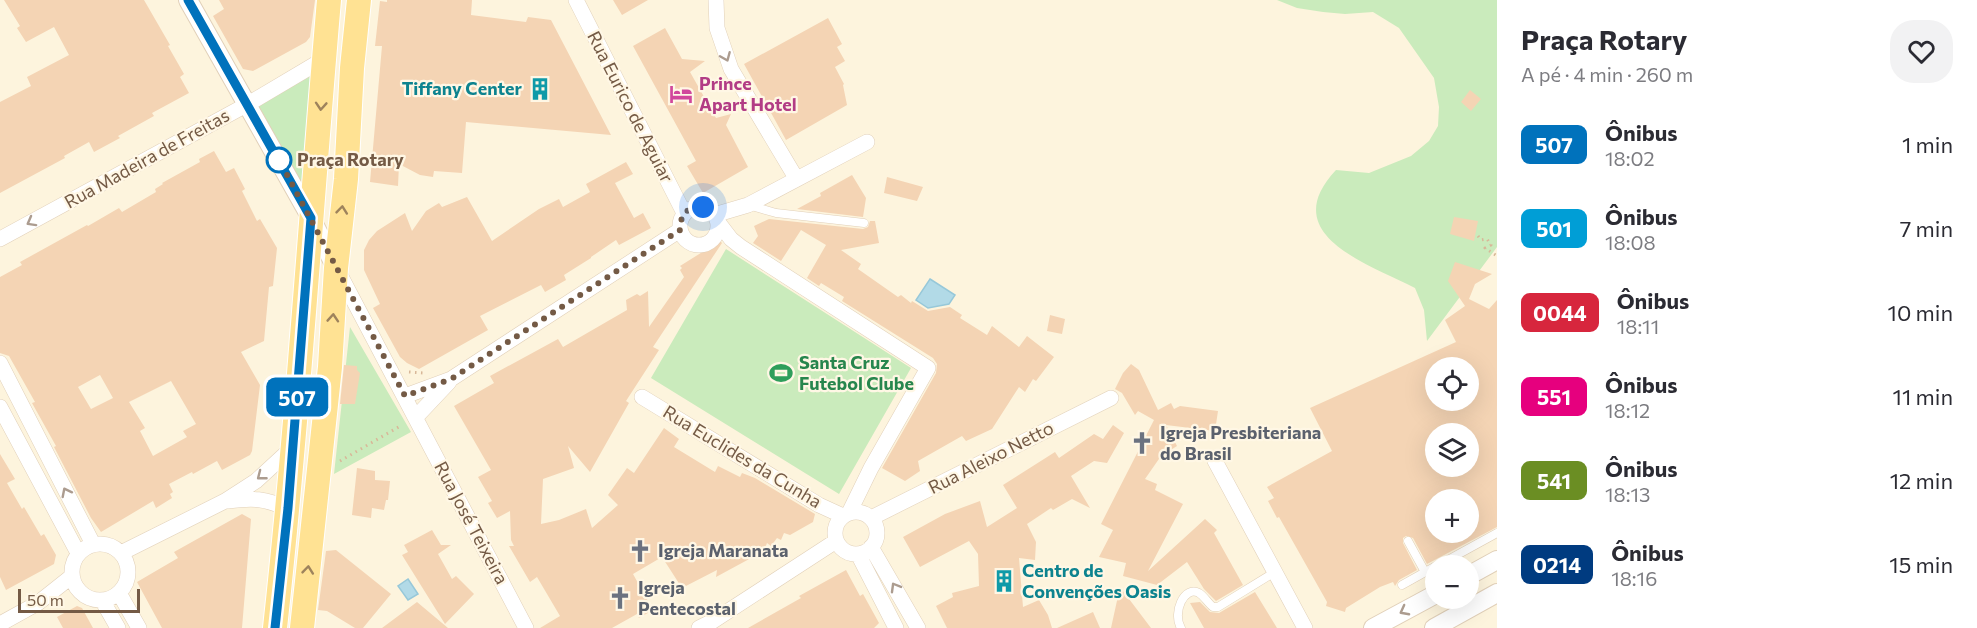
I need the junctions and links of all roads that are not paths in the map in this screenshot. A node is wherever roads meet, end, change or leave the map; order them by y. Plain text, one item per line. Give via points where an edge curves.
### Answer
1 (188, 0) edge
2 (329, 0) edge
3 (359, 0) edge
4 (576, 0) edge
5 (716, 0) edge
6 (355, 35) junction
7 (324, 59) junction
8 (248, 104) junction
9 (867, 142) dead end
10 (796, 178) junction
11 (748, 205) junction
12 (684, 213) junction
13 (311, 218) junction
14 (716, 218) junction
15 (864, 223) dead end
16 (680, 230) junction
17 (0, 239) edge
18 (336, 268) junction
19 (0, 363) edge
20 (451, 379) junction
21 (405, 396) junction
22 (642, 397) dead end
23 (1111, 398) dead end
24 (0, 407) edge
25 (416, 417) junction
26 (5, 428) edge
27 (293, 447) junction
28 (1215, 461) dead end
29 (225, 501) junction
30 (288, 508) junction
31 (846, 514) junction
32 (870, 518) junction
33 (1497, 533) edge
34 (836, 541) junction
35 (1408, 542) dead end
36 (93, 544) junction
37 (865, 550) junction
38 (78, 553) junction
39 (121, 553) junction
40 (1456, 555) edge
41 (1497, 560) edge
42 (1479, 570) edge
43 (1275, 572) junction
44 (1425, 572) joint
45 (72, 576) junction
46 (1402, 585) dead end
47 (119, 593) junction
48 (1497, 593) edge
49 (102, 600) junction
50 (1425, 600) edge
51 (0, 624) edge
52 (710, 626) edge
53 (118, 628) edge
54 (139, 628) edge
55 (275, 628) edge
56 (302, 628) edge
57 (526, 628) edge
58 (896, 628) edge
59 (918, 628) edge
60 (1181, 628) edge
61 (1305, 628) edge
62 (1373, 628) edge
63 (1434, 628) edge

1 - 8 street
2 - 7 main road
3 - 6 main road
4 - 12 street, Rua Eurico de Aguiar
5 -> 10 street via 717,28 731,69
6 - 7 main road
18 -> 6 main road
7 - 8 street, Rua Madeira de Freitas
7 -> 13 main road
8 - 13 street
8 -> 17 street, Rua Madeira de Freitas
9 - 10 street
10 - 11 street
11 - 14 street
11 - 15 lane via 776,213
12 - 14 street via 703,207
12 - 16 street
13 - 18 street
13 - 27 main road
14 - 16 street via 718,231 707,244 690,243
14 - 31 street via 741,247 928,368
16 - 20 street
18 - 21 street
56 -> 18 main road via 330,367
36 -> 19 street
20 - 21 street
20 - 25 street
21 - 25 street, Rua José Teixeira
22 - 31 street, Rua Euclides da Cunha via 819,505
23 - 32 street, Rua Aleixo Netto
24 - 26 street
25 - 57 street, Rua José Teixeira
26 - 38 street
27 -> 29 street via 264,474
27 - 30 main road
28 - 43 street
29 - 30 street via 257,498
29 - 39 street
30 - 55 main road
31 - 32 street via 857,512
31 - 34 street via 835,528
32 - 37 street via 877,532
33 - 40 lane
34 - 37 street via 849,553
34 - 52 street
35 - 44 lane
36 - 38 street
36 - 39 street via 108,545
37 - 58 street
59 -> 37 street
38 - 45 street via 71,567
39 - 47 street via 128,573
41 - 42 street
43 - 60 lane via 1218,607 1195,591 1189,593 1179,604
43 - 61 street
44 - 46 lane
45 - 49 street via 77,589
45 - 51 street via 38,603
47 - 49 street
47 - 54 street
48 - 63 street
49 - 53 street
50 -> 62 street

